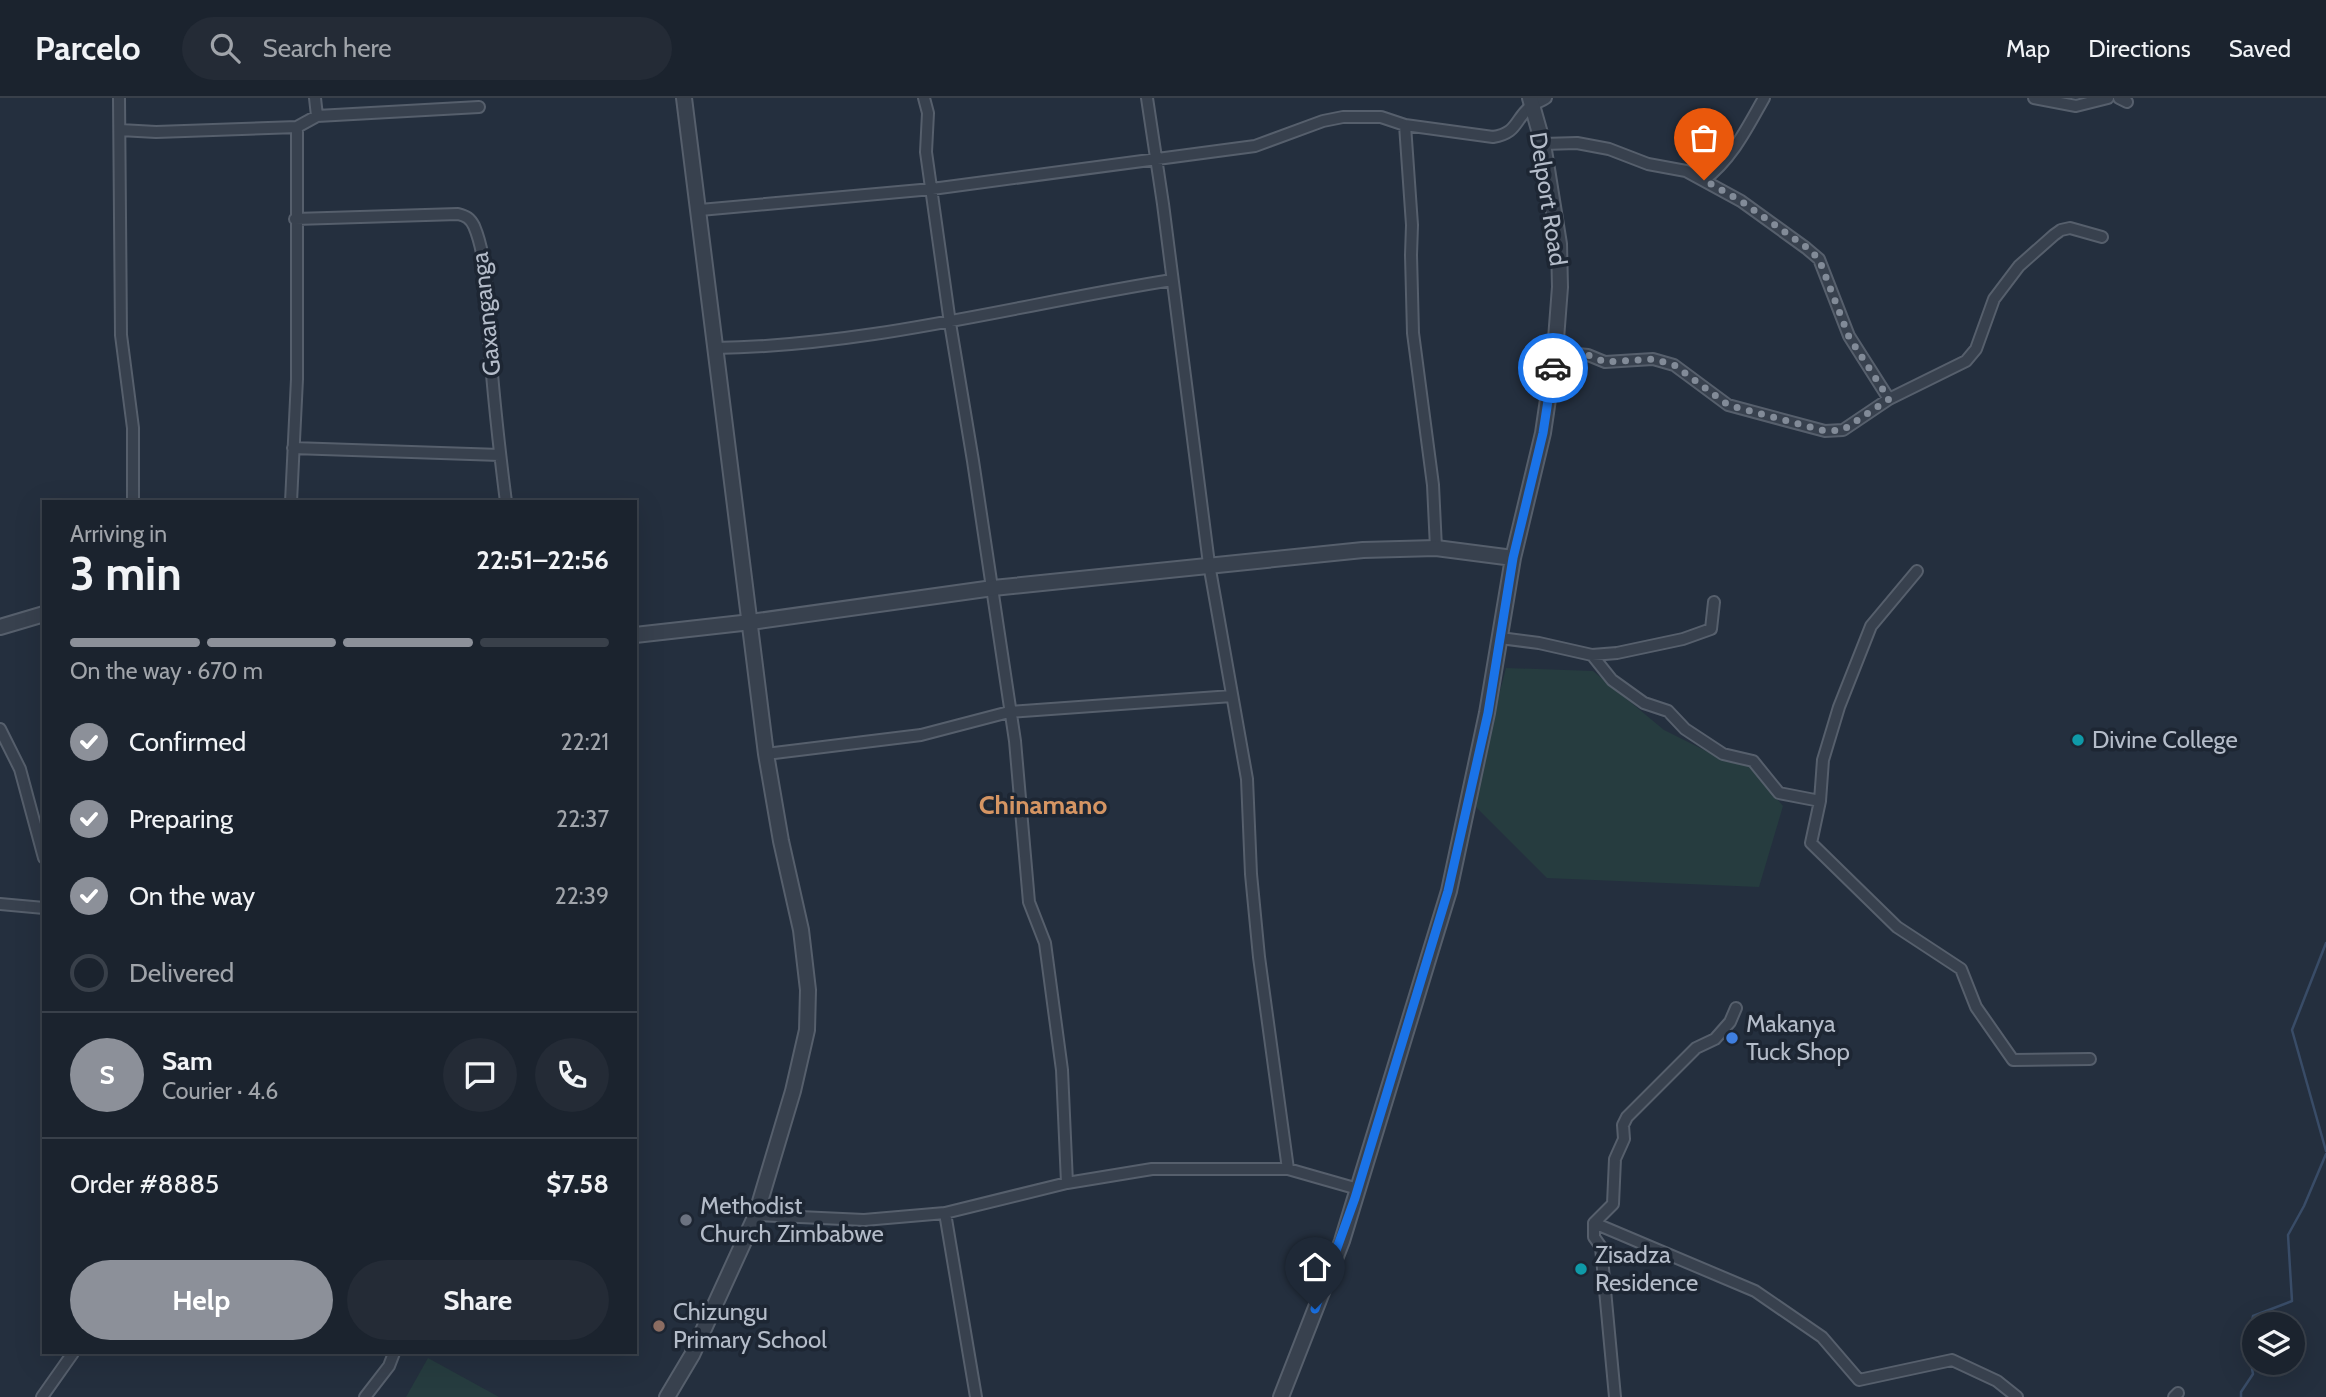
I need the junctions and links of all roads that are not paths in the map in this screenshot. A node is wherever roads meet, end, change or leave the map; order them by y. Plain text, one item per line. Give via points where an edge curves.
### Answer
1 (118, 98) edge
2 (315, 98) edge
3 (684, 98) edge
4 (924, 98) edge
5 (1147, 98) edge
6 (1546, 98) edge
7 (1764, 98) edge
8 (2034, 98) edge
9 (2108, 98) edge
10 (1531, 102) edge
11 (479, 107) dead end
12 (317, 116) junction
13 (1405, 125) junction
14 (297, 127) junction
15 (120, 130) junction
16 (1543, 144) junction
17 (1157, 159) junction
18 (1704, 180) junction
19 (932, 189) junction
20 (700, 210) junction
21 (295, 219) junction
22 (2102, 237) dead end
23 (1172, 281) junction
24 (950, 323) junction
25 (715, 348) junction
26 (1555, 352) junction
27 (1889, 399) junction
28 (293, 448) junction
29 (500, 455) junction
30 (132, 500) edge
31 (290, 500) edge
32 (506, 500) edge
33 (1436, 548) junction
34 (1513, 558) junction
35 (1209, 564) junction
36 (1917, 571) dead end
37 (993, 588) junction
38 (1714, 602) dead end
39 (42, 615) edge
40 (751, 622) junction
41 (0, 627) edge
42 (637, 635) edge
43 (1500, 638) junction
44 (1592, 655) junction
45 (1231, 696) junction
46 (1009, 712) junction
47 (0, 729) edge
48 (766, 754) junction
49 (1820, 801) junction
50 (42, 851) edge
51 (0, 904) edge
52 (42, 908) edge
53 (1736, 1008) dead end
54 (2090, 1059) dead end
55 (1288, 1169) junction
56 (1067, 1183) junction
57 (1358, 1189) junction
58 (945, 1213) junction
59 (756, 1215) junction
60 (1594, 1223) junction
61 (72, 1354) edge
62 (394, 1354) edge
63 (43, 1397) edge
64 (365, 1397) edge
65 (667, 1397) edge
66 (976, 1397) edge
67 (1281, 1397) edge
68 (1615, 1397) edge
69 (2017, 1397) edge

1 - 15 street
2 - 12 street
3 - 20 street
4 - 19 street
5 - 17 street
6 - 10 street
7 - 18 street via 1741,139 1718,170
8 - 9 street via 2076,106
10 - 13 street via 1505,135
10 - 16 street, Delport Road
11 - 12 street
12 - 14 street
13 - 17 street via 1381,117 1343,117 1255,146
13 - 33 street via 1413,333 1433,485
14 - 15 street
14 - 21 street
15 - 30 street via 121,335 133,428
16 - 18 street via 1577,143 1609,149
16 - 26 street, Delport Road via 1559,244
17 - 19 street
17 - 23 street
18 - 27 street via 1741,201 1819,259 1849,337
19 - 20 street
19 - 24 street
20 - 25 street
21 - 28 street
21 - 29 street, Gaxanganga via 467,216 480,244
22 - 27 street via 2070,228 2054,234 2019,266 1994,299 1976,349 1966,361
23 - 24 street
23 - 35 street
24 - 25 street via 761,347
24 - 37 street
25 - 40 street
26 - 27 street via 1588,355 1605,362 1653,359 1674,365 1728,405 1825,431 1843,430
26 - 34 street, Delport Road via 1543,433
28 - 29 street
28 - 31 street
29 - 32 street, Gaxanganga
33 - 34 street
33 - 35 street
34 - 43 street, Delport Road
35 - 37 street
35 - 45 street
36 - 49 street via 1871,626 1823,760
37 - 40 street
37 - 46 street
38 - 44 street via 1711,629 1630,651
39 - 41 street
40 - 42 street
40 - 48 street
43 - 44 street
43 - 57 street, Delport Road via 1448,891
44 - 49 street via 1612,680 1644,703 1668,711 1685,729 1723,754 1752,761 1779,793
45 - 46 street
45 - 55 street via 1248,789 1259,957
46 - 48 street via 921,735
46 - 56 street via 1029,902 1045,943 1062,1070
47 - 50 street via 20,769
48 - 59 street via 801,930 808,990 807,1030 793,1091
49 - 54 street via 1811,843 1897,927 1961,969 1976,1007 2013,1060
51 - 52 street
53 - 60 street via 1714,1039 1696,1048 1627,1117 1615,1159 1613,1204
55 - 56 street via 1152,1169
55 - 57 street
56 - 58 street
57 - 67 street, Delport Road
58 - 59 street via 864,1220
58 - 66 street
59 - 65 street via 692,1355
60 - 68 street via 1594,1237 1601,1247
60 - 69 street via 1755,1291 1822,1337 1859,1380 1952,1360 1997,1381
61 - 63 street
62 - 64 street

